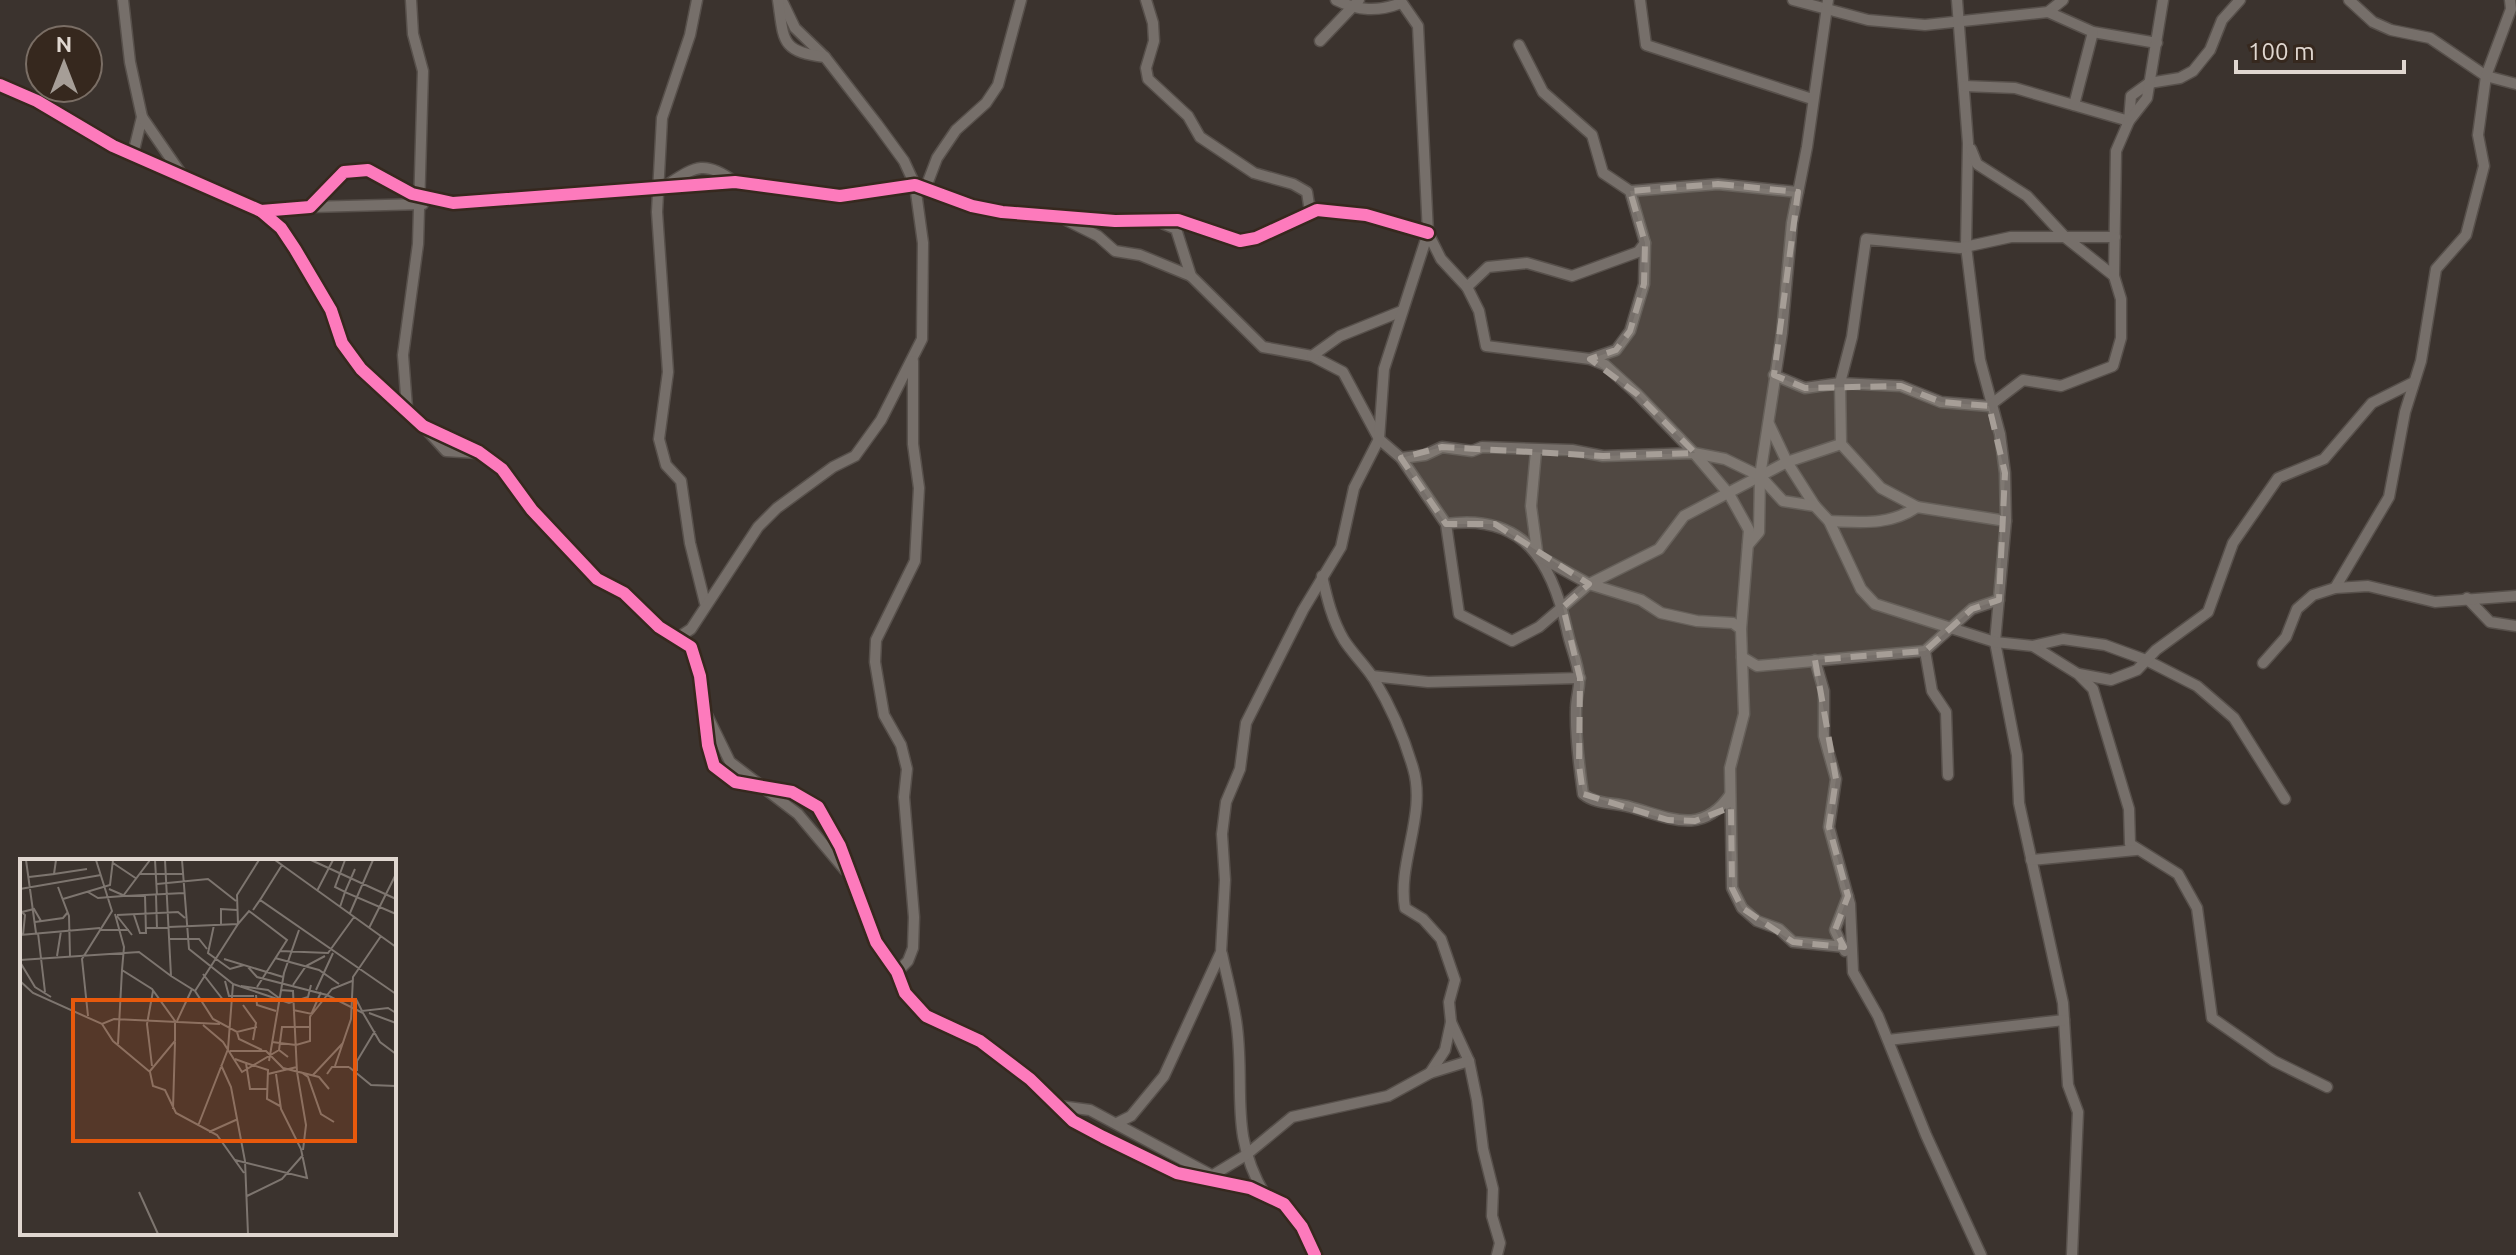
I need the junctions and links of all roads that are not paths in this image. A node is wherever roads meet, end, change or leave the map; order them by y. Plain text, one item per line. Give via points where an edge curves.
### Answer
1 (123, 0) edge
2 (411, 0) edge
3 (697, 0) edge
4 (780, 0) edge
5 (1021, 0) edge
6 (1146, 0) edge
7 (1336, 0) edge
8 (1640, 0) edge
9 (1793, 0) edge
10 (1957, 0) edge
11 (2063, 0) edge
12 (2163, 0) edge
13 (2240, 0) edge
14 (2349, 0) edge
15 (2510, 0) edge
16 (1401, 2) edge
17 (1356, 4) edge
18 (1826, 4) edge
19 (2048, 12) junction
20 (1958, 21) junction
21 (2093, 32) junction
22 (1320, 41) dead end
23 (2157, 43) junction
24 (1519, 45) dead end
25 (2486, 76) junction
26 (2149, 83) junction
27 (2516, 84) edge
28 (0, 85) edge
29 (1964, 86) junction
30 (1812, 99) junction
31 (2074, 105) junction
32 (142, 117) junction
33 (2129, 121) junction
34 (1968, 143) junction
35 (133, 154) junction
36 (183, 176) junction
37 (735, 182) junction
38 (920, 186) junction
39 (660, 190) junction
40 (1630, 191) junction
41 (1798, 192) junction
42 (417, 199) junction
43 (310, 207) junction
44 (1317, 210) junction
45 (261, 211) junction
46 (1061, 217) junction
47 (1161, 223) junction
48 (1428, 233) junction
49 (2115, 237) junction
50 (2066, 238) junction
51 (1645, 243) junction
52 (1966, 246) junction
53 (1191, 276) junction
54 (2114, 276) junction
55 (1467, 287) junction
56 (1402, 311) junction
57 (913, 356) junction
58 (1312, 356) junction
59 (1590, 359) junction
60 (1774, 375) junction
61 (1840, 383) junction
62 (2412, 383) junction
63 (1989, 406) junction
64 (408, 410) junction
65 (1768, 423) junction
66 (1379, 439) junction
67 (1841, 444) junction
68 (1536, 451) junction
69 (1694, 453) junction
70 (1401, 458) junction
71 (1787, 462) junction
72 (1760, 476) junction
73 (1729, 494) junction
74 (1815, 506) junction
75 (1917, 507) junction
76 (1829, 521) junction
77 (2006, 521) junction
78 (1446, 524) junction
79 (1748, 545) junction
80 (1540, 555) junction
81 (1322, 576) junction
82 (1589, 584) junction
83 (2335, 588) junction
84 (2516, 596) edge
85 (2467, 598) junction
86 (1999, 600) junction
87 (705, 603) junction
88 (1563, 607) junction
89 (2516, 626) edge
90 (1741, 629) junction
91 (1949, 629) junction
92 (679, 637) junction
93 (1995, 642) junction
94 (2033, 646) junction
95 (1925, 651) junction
96 (1742, 657) junction
97 (1815, 660) junction
98 (2146, 660) junction
99 (2263, 663) dead end
100 (2078, 674) junction
101 (1372, 676) junction
102 (1580, 678) junction
103 (704, 710) junction
104 (1948, 775) dead end
105 (769, 789) junction
106 (1731, 793) junction
107 (2285, 799) dead end
108 (2136, 850) junction
109 (2031, 860) junction
110 (852, 880) junction
111 (1848, 896) junction
112 (1844, 947) junction
113 (1221, 952) junction
114 (897, 972) junction
115 (1853, 972) junction
116 (2064, 1020) junction
117 (1451, 1022) junction
118 (1888, 1040) junction
119 (1469, 1061) junction
120 (1430, 1073) junction
121 (2327, 1087) dead end
122 (1060, 1106) junction
123 (1117, 1123) junction
124 (1246, 1155) junction
125 (1216, 1178) junction
126 (1265, 1195) junction
127 (1315, 1255) edge
128 (1497, 1255) edge
129 (1981, 1255) edge
130 (2072, 1255) edge

1 - 32 street
2 - 42 street via 423,71
3 - 39 street via 662,118
4 - 38 street via 784,39 799,54 825,57
5 - 38 street via 998,85 956,130
6 - 44 street via 1154,32 1148,79 1188,116 1200,137 1254,173 1307,192 1309,205
7 - 17 street
8 - 30 street via 1646,45
9 - 18 street
10 - 20 street
11 - 19 street
12 - 23 street
13 - 26 street via 2193,71
14 - 25 street via 2373,22 2430,38
15 - 25 street
16 - 17 street via 1383,10
16 - 48 street via 1418,26
17 - 22 street
18 - 20 street via 1882,21
18 - 30 street
19 - 20 street
19 - 21 street
20 - 29 street
21 - 23 street
21 - 31 street
23 - 26 street
24 - 40 street via 1543,92 1592,135 1603,173
25 - 27 street
25 - 62 street via 2478,135 2484,166 2466,235 2436,269 2421,361
26 - 33 street via 2147,98
28 - 35 street
29 - 31 street via 2015,88
29 - 34 street
30 - 41 street
31 - 33 street
32 - 35 street
32 - 36 street
33 - 49 street via 2116,151
34 - 50 street via 1977,164 2027,196
34 - 52 street
35 - 36 street
36 - 45 street
37 - 38 street via 840,196
37 - 39 street
37 - 39 street via 704,165
38 - 46 street via 972,206
38 - 57 street via 924,322
39 - 42 street via 453,203
39 - 87 street via 668,372 659,439 666,465 681,481
40 - 41 street via 1718,184
40 - 51 street
41 - 60 street
42 - 43 street
42 - 43 street via 368,170 344,172
42 - 64 street via 418,244 403,355
43 - 45 street
44 - 47 street via 1240,241 1178,220
44 - 48 street via 1366,215
45 - 64 street via 295,249 331,310 342,343 361,369
46 - 47 street
46 - 53 street via 1115,251 1140,255
47 - 53 street via 1176,229
48 - 55 street via 1441,259
48 - 56 street
49 - 50 street
49 - 54 street
50 - 52 street via 2011,237
50 - 54 street
51 - 55 street via 1638,252 1572,276 1527,263 1501,265 1488,267
51 - 59 street via 1644,284 1630,331 1616,350
52 - 61 street via 1866,239
52 - 63 street
53 - 58 street via 1263,347
54 - 63 street via 2121,299 2121,338 2113,366 2061,386 2023,380
55 - 59 street via 1479,311 1486,346
56 - 58 street via 1340,336
56 - 66 street via 1384,369
57 - 87 street via 881,420 855,456 777,508
57 - 114 street via 919,488 915,561 876,640 875,662 884,715 907,769 913,948
58 - 66 street via 1343,372
59 - 69 street via 1627,384
60 - 61 street via 1805,388
60 - 65 street
61 - 63 street via 1901,386 1941,402
61 - 67 street
62 - 83 street via 2389,497
62 - 98 street via 2372,403 2324,459 2278,478 2233,543 2208,612
63 - 77 street via 2000,434
64 - 92 street via 423,426 502,469 532,510 597,579 624,593 659,627
65 - 71 street
65 - 72 street
66 - 70 street
66 - 81 street via 1354,488 1341,547
67 - 71 street
67 - 75 street via 1881,488
68 - 69 street via 1603,456
68 - 70 street via 1442,447
68 - 80 street via 1531,506
69 - 72 street via 1725,459
69 - 73 street
70 - 78 street
71 - 72 street
71 - 74 street
72 - 73 street
72 - 74 street via 1783,501
72 - 79 street via 1759,532
73 - 79 street via 1749,530
73 - 82 street via 1684,516 1659,549
74 - 76 street
75 - 76 street via 1901,518 1876,523
75 - 77 street
76 - 91 street via 1861,589 1875,604
77 - 86 street
78 - 80 street via 1495,524
78 - 88 street via 1459,614 1512,641
79 - 90 street
80 - 82 street
80 - 88 street
81 - 101 street via 1344,639
81 - 113 street via 1246,723 1222,834
82 - 88 street
82 - 90 street via 1641,600 1661,613 1733,623
83 - 85 street via 2368,586 2435,602
83 - 99 street via 2313,595 2297,609 2286,637
84 - 85 street
85 - 89 street via 2490,622
86 - 91 street via 1972,609
86 - 93 street
87 - 92 street via 691,629
88 - 102 street
90 - 96 street
91 - 93 street
91 - 95 street
92 - 103 street via 691,647
93 - 94 street
93 - 109 street
94 - 98 street via 2063,639 2105,645
94 - 100 street
95 - 97 street
95 - 104 street via 1932,691 1946,712
96 - 97 street via 1757,666
96 - 106 street via 1744,714 1730,768
97 - 111 street via 1824,691 1824,736 1836,779 1829,827
98 - 100 street via 2137,670 2111,680
98 - 107 street via 2197,686 2234,718
100 - 108 street via 2093,689 2129,809 2130,844
101 - 102 street via 1428,682
101 - 117 street via 1394,714 1415,772 1409,858 1401,885 1405,908 1441,939 1455,980
102 - 106 street via 1579,765 1583,794 1590,801 1628,806 1668,820 1695,821 1718,812
103 - 105 street via 730,762
103 - 105 street via 714,766 735,782
105 - 110 street via 798,814
105 - 110 street via 806,797 818,807
106 - 112 street via 1732,888 1742,908 1793,942
108 - 109 street
108 - 121 street via 2178,874 2197,908 2212,1018 2274,1061
109 - 116 street
110 - 114 street via 876,942
111 - 112 street via 1835,930
111 - 115 street
112 - 115 street
113 - 123 street via 1164,1076 1131,1116
113 - 124 street via 1237,1026 1239,1130
114 - 122 street via 905,993 926,1016 980,1041
115 - 118 street
116 - 118 street
116 - 130 street via 2068,1085 2078,1112
117 - 119 street
117 - 120 street via 1445,1050
118 - 129 street
119 - 120 street
119 - 128 street via 1493,1189
120 - 124 street via 1388,1096 1292,1117
122 - 123 street via 1090,1110
122 - 125 street via 1073,1121 1157,1165
123 - 125 street
124 - 125 street
124 - 126 street
125 - 126 street
126 - 127 street via 1284,1204

